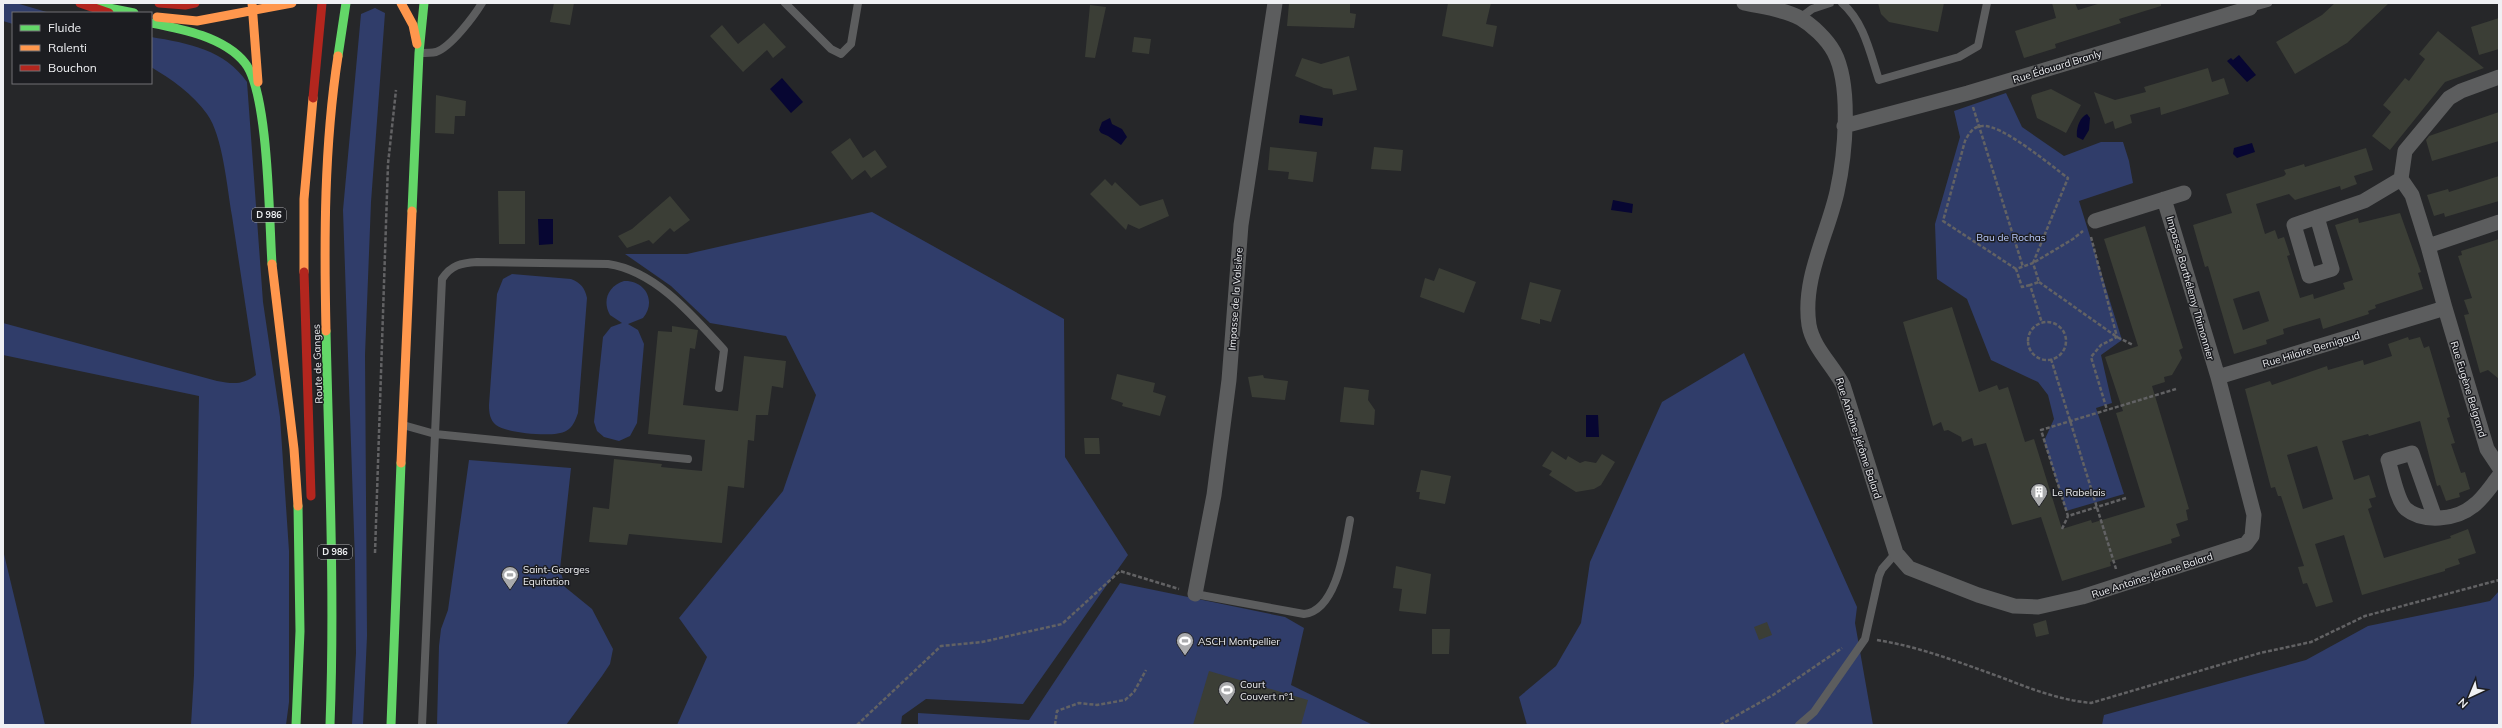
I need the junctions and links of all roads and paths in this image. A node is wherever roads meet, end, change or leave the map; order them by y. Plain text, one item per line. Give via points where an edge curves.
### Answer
1 (80, 3) edge
2 (84, 3) edge
3 (159, 3) edge
4 (195, 3) edge
5 (292, 3) edge
6 (322, 3) edge
7 (346, 3) edge
8 (401, 3) edge
9 (424, 3) edge
10 (482, 3) edge
11 (785, 3) edge
12 (858, 3) edge
13 (1275, 3) edge
14 (1744, 3) edge
15 (1830, 3) edge
16 (1842, 3) edge
17 (1987, 3) edge
18 (2268, 3) edge
19 (252, 7) edge
20 (2250, 8) joint
21 (106, 12) edge
22 (129, 12) edge
23 (152, 16) edge
24 (1800, 18) junction
25 (152, 23) edge
26 (419, 53) junction
27 (2499, 77) edge
28 (1968, 93) junction
29 (260, 104) junction
30 (1844, 126) junction
31 (1980, 126) junction
32 (2401, 179) junction
33 (2184, 193) dead end
34 (2164, 199) junction
35 (2317, 217) dead end
36 (2095, 221) junction
37 (2499, 222) edge
38 (2428, 246) junction
39 (2033, 263) junction
40 (2024, 267) junction
41 (2016, 269) junction
42 (2038, 282) junction
43 (2030, 285) junction
44 (2445, 308) junction
45 (2042, 323) junction
46 (2117, 337) junction
47 (2133, 345) dead end
48 (2051, 359) junction
49 (2218, 377) junction
50 (719, 388) dead end
51 (2176, 389) dead end
52 (2107, 410) junction
53 (2070, 420) junction
54 (402, 424) junction
55 (435, 434) junction
56 (688, 459) dead end
57 (2499, 467) edge
58 (2499, 476) edge
59 (2126, 498) dead end
60 (2097, 507) junction
61 (312, 509) dead end
62 (2068, 516) junction
63 (2435, 518) dead end
64 (1350, 520) dead end
65 (2062, 529) dead end
66 (1896, 553) junction
67 (2499, 580) edge
68 (2120, 585) junction
69 (1194, 594) junction
70 (1865, 639) junction
71 (1146, 670) dead end
72 (296, 725) edge
73 (330, 725) edge
74 (390, 725) edge
75 (422, 725) edge
76 (857, 725) edge
77 (1055, 725) edge
78 (1720, 725) edge
79 (1799, 725) edge

1 - 21 main road
2 - 22 main road
3 - 4 main road
5 - 19 main road via 276,7
6 - 61 main road, Route de Ganges via 304,198 304,295
7 - 73 main road, Route de Ganges / D 986 via 329,128 325,212 335,541
8 - 26 main road via 413,25
9 - 26 main road
10 - 26 lane via 442,48 436,52
11 - 12 lane via 831,49 841,54 851,44
13 - 69 street, Impasse de la Valsière via 1241,225 1229,380 1215,487
14 - 24 street, Rue Antoine-Jérôme Balard
15 - 24 lane via 1812,9
16 - 17 lane via 1854,15 1864,33 1879,80 1959,57 1978,46
18 - 20 lane, Rue Édouard Branly
19 - 23 main road via 197,21
19 - 29 main road, D 986
20 - 28 street, Rue Édouard Branly
24 - 30 street, Rue Antoine-Jérôme Balard via 1834,52 1843,86
25 - 29 main road, D 986 via 204,38 228,50 245,63 252,76
26 - 54 main road
27 - 32 street via 2449,98 2405,151
28 - 30 street, Rue Édouard Branly
28 - 31 path
29 - 72 main road, D 986 via 273,274 296,473 301,624
30 - 66 street, Rue Antoine-Jérôme Balard via 1837,193 1810,281 1809,325 1816,344 1843,385
31 - 39 path via 1988,126 2008,135 2068,178
31 - 40 path
31 - 41 path via 1969,133 1964,142 1943,221
32 - 35 street via 2364,201
32 - 38 street via 2412,195
33 - 34 street
34 - 36 street
34 - 49 street, Impasse Barthélemy Thimonnier
36 - 39 path via 2073,239
36 - 46 path via 2091,238
37 - 38 street
38 - 44 street
39 - 40 path
39 - 42 path
40 - 41 path
41 - 43 path via 2022,287
42 - 43 path
42 - 46 path
43 - 45 path
44 - 49 street, Rue Hilaire Bernigaud
44 - 57 street, Rue Eugène Belgrand via 2487,449
45 - 48 path via 2031,331 2028,345 2037,357
45 - 48 path via 2057,325 2065,337 2063,351
46 - 47 path
46 - 52 path via 2101,346 2091,357
48 - 53 path
49 - 68 street, Rue Antoine-Jérôme Balard via 2254,515 2252,536 2246,544
50 - 55 lane via 724,350 690,313 623,266 461,263 448,269 442,279
51 - 52 path
52 - 53 path
53 - 60 path
53 - 62 path via 2041,430
54 - 55 lane
54 - 74 main road
55 - 56 lane
55 - 75 lane
58 - 63 street via 2473,506 2464,512
59 - 60 path
60 - 62 path
60 - 68 path
62 - 65 path
64 - 69 lane via 1340,569 1334,585 1321,605 1311,613 1304,614
66 - 68 street, Rue Antoine-Jérôme Balard via 1909,568 1978,596 2014,606 2038,607 2059,603
66 - 70 lane via 1879,576
67 - 70 path via 2365,616 2311,642 2260,653 2091,703 2074,702 2041,692 1906,645
69 - 76 path via 1120,571 1062,624 982,642 942,646
70 - 78 path via 1841,648 1773,695
70 - 79 lane via 1814,712
71 - 77 path via 1134,692 1125,700 1097,705 1079,703 1057,711

